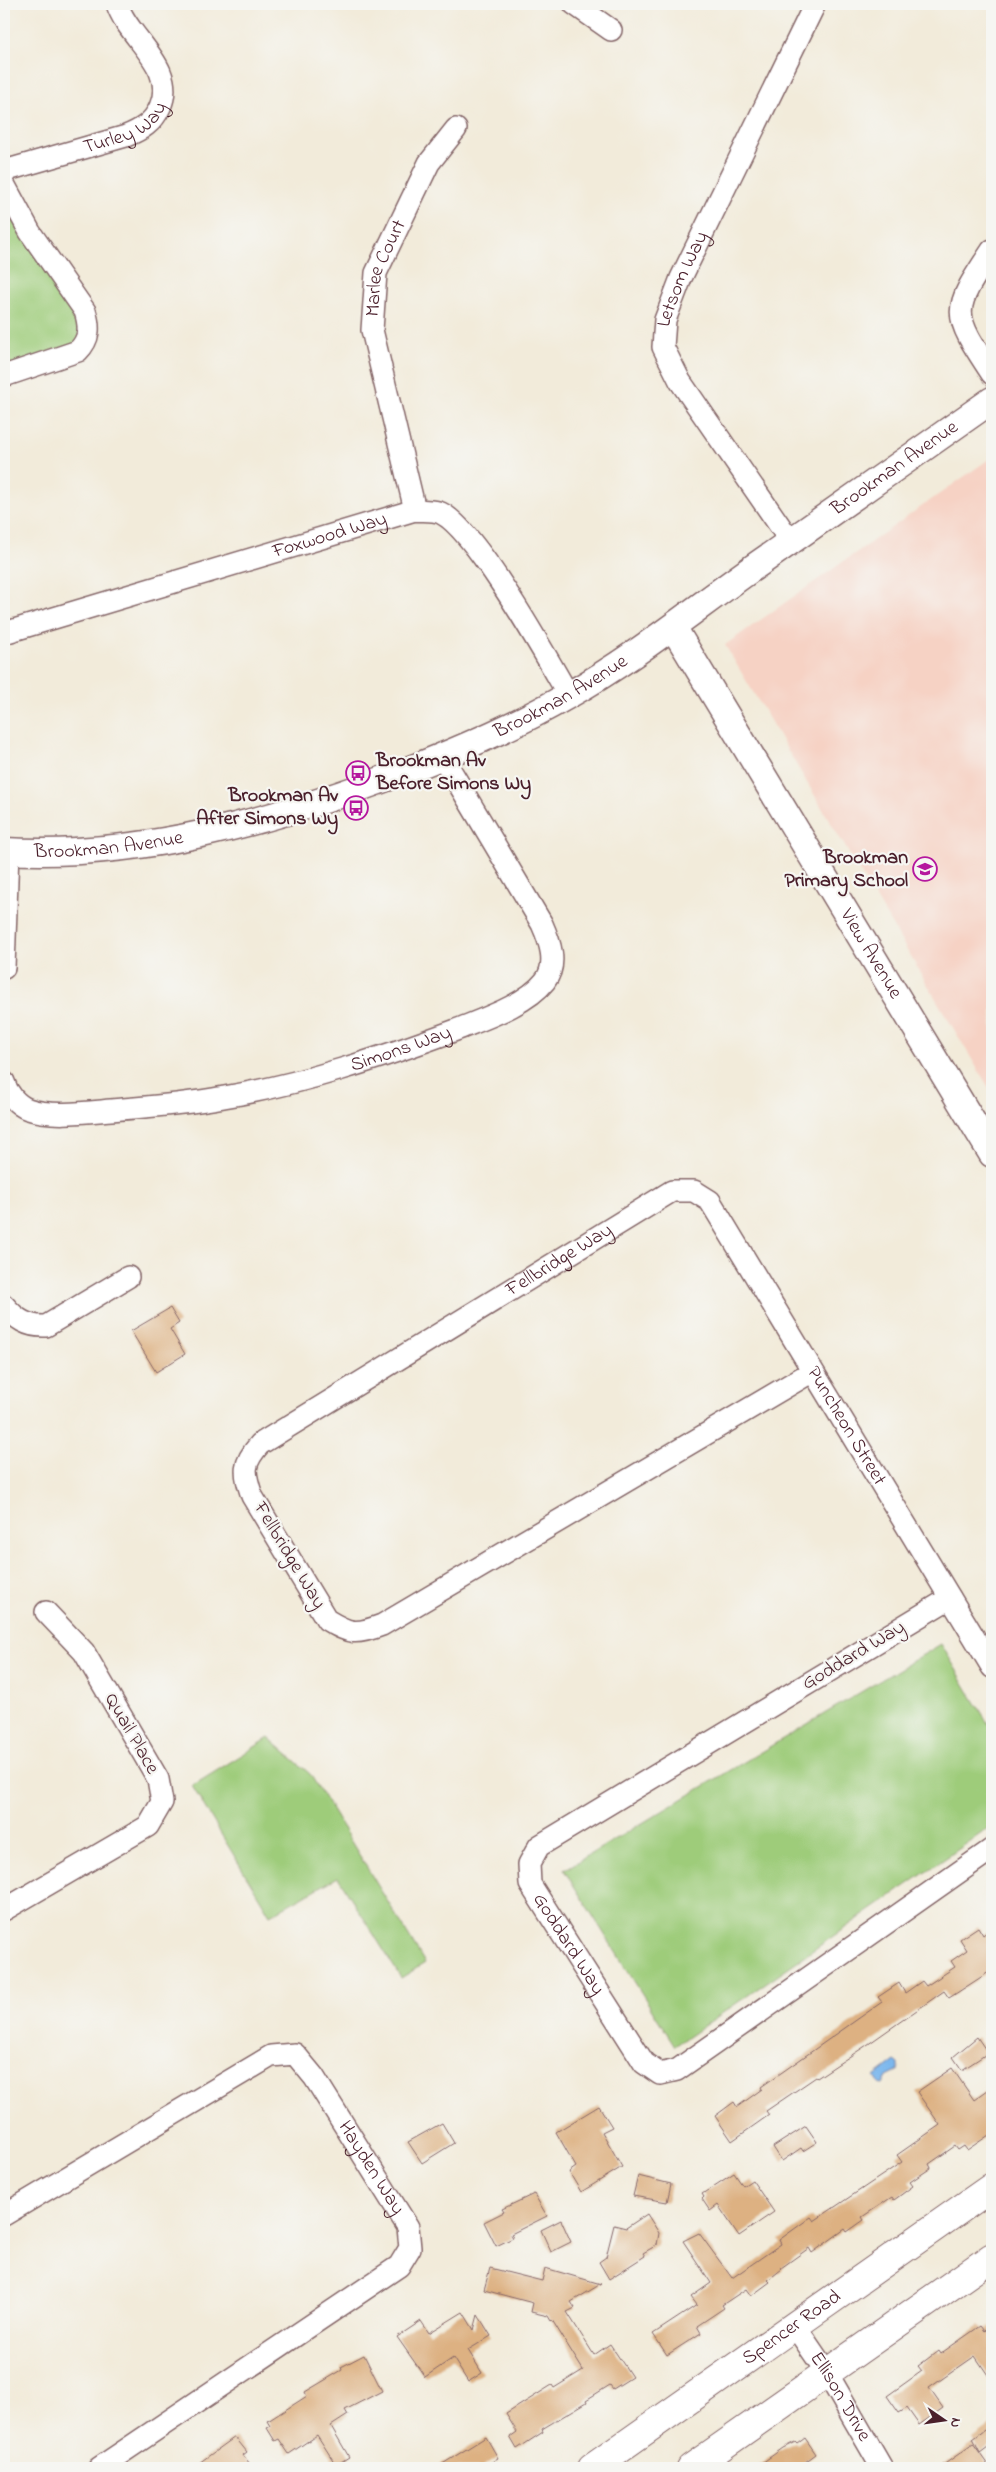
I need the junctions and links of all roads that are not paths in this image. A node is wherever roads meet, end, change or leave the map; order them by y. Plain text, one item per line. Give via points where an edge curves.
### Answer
1 (117, 4) edge
2 (574, 4) edge
3 (815, 4) edge
4 (611, 30) dead end
5 (456, 129) dead end
6 (4, 171) edge
7 (4, 184) edge
8 (992, 250) edge
9 (992, 374) edge
10 (4, 376) edge
11 (992, 400) edge
12 (415, 510) junction
13 (791, 542) junction
14 (673, 627) junction
15 (4, 633) edge
16 (569, 696) junction
17 (442, 756) junction
18 (6, 851) edge
19 (4, 968) edge
20 (4, 1086) edge
21 (992, 1154) edge
22 (694, 1191) joint
23 (128, 1277) dead end
24 (4, 1305) edge
25 (813, 1372) junction
26 (950, 1598) junction
27 (46, 1612) dead end
28 (992, 1667) edge
29 (992, 1849) edge
30 (4, 1910) edge
31 (992, 2187) edge
32 (4, 2215) edge
33 (992, 2257) edge
34 (795, 2326) junction
35 (827, 2372) junction
36 (99, 2468) edge
37 (592, 2468) edge
38 (691, 2468) edge
39 (882, 2468) edge

1 - 6 street, Turley Way via 158,67 164,97 158,113 144,128 126,136
2 - 4 street
3 - 13 street, Letsom Way via 681,278 665,320 663,347 680,381
5 - 12 street, Marlee Court via 429,163 376,273 372,330
7 - 10 street via 39,246 85,311 88,323 85,343 78,350
8 - 9 street via 966,290 960,310 965,333
11 - 13 street, Brookman Avenue
12 - 15 street, Foxwood Way
12 - 16 street, Foxwood Way via 441,513 465,534 504,588
13 - 14 street, Brookman Avenue
14 - 16 street, Brookman Avenue
14 - 21 street, View Avenue
16 - 17 street, Brookman Avenue
17 - 18 street, Brookman Avenue via 321,802 220,830 108,848
17 - 20 street, Simons Way via 552,944 552,963 545,981 530,994 491,1016 396,1053 309,1079 225,1097 165,1106 46,1112 28,1109 15,1101
18 - 19 street
22 - 25 street, Puncheon Street via 710,1201
22 - 25 street, Fellbridge Way via 672,1191 260,1444 248,1457 245,1475 252,1496 327,1620 346,1632 363,1633 382,1625
23 - 24 street via 46,1326 22,1322
25 - 26 street, Puncheon Street
26 - 28 street, Puncheon Street
26 - 29 street, Goddard Way via 539,1846 529,1864 530,1884 644,2064 660,2074 677,2070
27 - 30 street, Quail Place via 84,1652 158,1779 162,1802 148,1826
31 - 34 main road, Spencer Road
32 - 36 street, Hayden Way via 271,2056 295,2054 314,2077 408,2227 410,2248 399,2266
33 - 35 main road
34 - 35 street, Ellison Drive
34 - 37 main road, Spencer Road
35 - 38 main road
35 - 39 street, Ellison Drive

